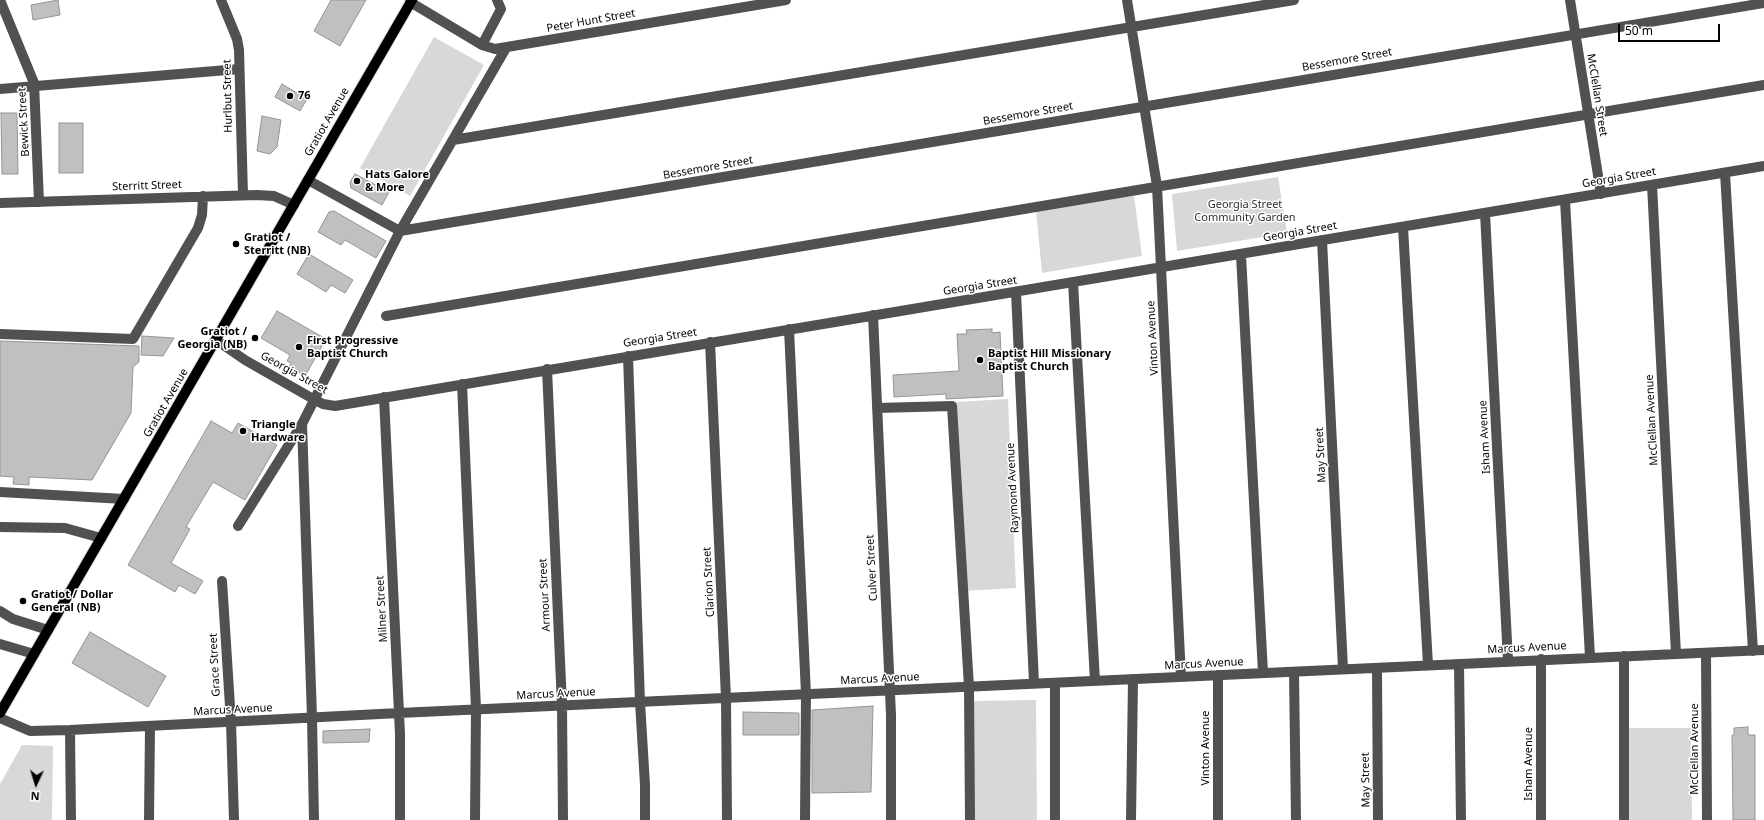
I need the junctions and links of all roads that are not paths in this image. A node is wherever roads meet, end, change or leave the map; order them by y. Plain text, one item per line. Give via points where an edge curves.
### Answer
1 (0, 0) edge
2 (221, 0) edge
3 (497, 0) edge
4 (786, 0) edge
5 (1127, 0) edge
6 (1294, 0) edge
7 (1570, 0) edge
8 (411, 1) edge
9 (1764, 3) edge
10 (1131, 26) junction
11 (1576, 34) junction
12 (482, 44) junction
13 (506, 48) junction
14 (239, 68) junction
15 (1764, 85) edge
16 (35, 86) junction
17 (0, 89) edge
18 (1144, 107) junction
19 (1588, 114) junction
20 (453, 140) junction
21 (1764, 166) edge
22 (1725, 173) junction
23 (308, 180) junction
24 (1652, 185) junction
25 (1157, 186) junction
26 (1601, 194) junction
27 (243, 195) junction
28 (204, 196) junction
29 (1565, 200) junction
30 (39, 202) junction
31 (0, 203) edge
32 (294, 205) junction
33 (1485, 213) junction
34 (1403, 227) junction
35 (400, 231) junction
36 (1322, 240) junction
37 (1241, 254) junction
38 (1162, 268) junction
39 (1073, 282) junction
40 (1016, 292) junction
41 (873, 315) junction
42 (386, 316) dead end
43 (789, 329) junction
44 (0, 334) edge
45 (216, 340) junction
46 (710, 342) junction
47 (628, 356) junction
48 (547, 370) junction
49 (462, 384) junction
50 (384, 396) junction
51 (315, 400) junction
52 (877, 408) junction
53 (302, 424) junction
54 (0, 492) edge
55 (124, 499) junction
56 (238, 526) dead end
57 (0, 527) edge
58 (101, 538) junction
59 (222, 581) dead end
60 (0, 611) edge
61 (48, 630) junction
62 (0, 644) edge
63 (1764, 650) edge
64 (1753, 651) junction
65 (1706, 653) junction
66 (34, 654) junction
67 (1676, 654) junction
68 (1624, 656) junction
69 (1590, 657) junction
70 (1541, 659) junction
71 (1508, 661) junction
72 (1459, 664) junction
73 (1428, 665) junction
74 (1377, 668) junction
75 (1343, 669) junction
76 (1294, 672) junction
77 (1262, 673) junction
78 (1218, 675) junction
79 (1181, 677) junction
80 (1133, 679) junction
81 (1095, 681) junction
82 (1034, 683) junction
83 (1055, 683) junction
84 (969, 686) junction
85 (890, 690) junction
86 (806, 694) junction
87 (726, 698) junction
88 (640, 702) junction
89 (562, 705) junction
90 (476, 710) junction
91 (0, 713) edge
92 (399, 713) junction
93 (312, 717) junction
94 (0, 718) edge
95 (231, 722) junction
96 (150, 727) junction
97 (70, 730) junction
98 (71, 820) edge
99 (150, 820) edge
100 (234, 820) edge
101 (314, 820) edge
102 (400, 820) edge
103 (475, 820) edge
104 (563, 820) edge
105 (645, 820) edge
106 (727, 820) edge
107 (805, 820) edge
108 (891, 820) edge
109 (970, 820) edge
110 (1055, 820) edge
111 (1131, 820) edge
112 (1218, 820) edge
113 (1296, 820) edge
114 (1378, 820) edge
115 (1462, 820) edge
116 (1541, 820) edge
117 (1624, 820) edge
118 (1706, 820) edge

1 - 16 street, Bewick Street
2 - 14 street, Hurlbut Street via 237,39
3 - 12 street via 501,10
4 - 13 street, Peter Hunt Street
5 - 10 street, Vinton Avenue
6 - 10 street
7 - 11 street, McClellan Street
8 - 12 street, Peter Hunt Street
8 - 23 main road, Gratiot Avenue
9 - 11 street, Bessemore Street
10 - 18 street, Vinton Avenue
10 - 20 street
11 - 18 street, Bessemore Street
11 - 19 street, McClellan Street
12 - 13 street, Peter Hunt Street via 496,49
13 - 20 street
14 - 16 street
14 - 27 street, Hurlbut Street
15 - 19 street
16 - 17 street
16 - 30 street, Bewick Street
18 - 25 street, Vinton Avenue
18 - 35 street, Bessemore Street
19 - 25 street
19 - 26 street, McClellan Street
20 - 35 street
21 - 22 street, Georgia Street
22 - 24 street, Georgia Street
22 - 64 street
23 - 32 main road, Gratiot Avenue
23 - 35 street
24 - 26 street, Georgia Street
24 - 67 street, McClellan Avenue
25 - 38 street, Vinton Avenue
25 - 42 street
26 - 29 street, Georgia Street
27 - 28 street, Sterritt Street
27 - 32 street, Sterritt Street via 274,196
28 - 30 street, Sterritt Street
28 - 44 street via 198,228 133,339
29 - 33 street, Georgia Street
29 - 69 street
30 - 31 street, Sterritt Street
32 - 45 main road, Gratiot Avenue
33 - 34 street, Georgia Street
33 - 71 street, Isham Avenue
34 - 36 street, Georgia Street
34 - 73 street
35 - 51 street
36 - 37 street, Georgia Street
36 - 75 street, May Street
37 - 38 street, Georgia Street
37 - 77 street
38 - 39 street, Georgia Street
38 - 79 street, Vinton Avenue
39 - 40 street, Georgia Street
39 - 81 street
40 - 41 street, Georgia Street
40 - 82 street, Raymond Avenue
41 - 43 street, Georgia Street
41 - 52 street, Culver Street
43 - 46 street, Georgia Street
43 - 86 street
45 - 51 street, Georgia Street
45 - 55 main road, Gratiot Avenue
46 - 47 street, Georgia Street
46 - 87 street, Clarion Street
47 - 48 street, Georgia Street
47 - 88 street
48 - 49 street, Georgia Street
48 - 89 street, Armour Street
49 - 50 street, Georgia Street
49 - 90 street
50 - 51 street, Georgia Street via 335,406
50 - 92 street, Milner Street
51 - 53 street
52 - 84 street via 952,406
52 - 85 street, Culver Street
53 - 56 street
53 - 93 street
54 - 55 street
55 - 58 main road, Gratiot Avenue
57 - 58 street via 65,528
58 - 61 main road, Gratiot Avenue
59 - 95 street, Grace Street
60 - 61 street via 13,619
61 - 66 main road, Gratiot Avenue
62 - 66 street
63 - 64 street, Marcus Avenue
64 - 65 street, Marcus Avenue
65 - 67 street, Marcus Avenue
65 - 118 street, McClellan Avenue
66 - 91 main road, Gratiot Avenue
67 - 68 street, Marcus Avenue
68 - 69 street, Marcus Avenue
68 - 117 street
69 - 70 street, Marcus Avenue
70 - 71 street, Marcus Avenue
70 - 116 street, Isham Avenue
71 - 72 street, Marcus Avenue
72 - 73 street, Marcus Avenue
72 - 115 street
73 - 74 street, Marcus Avenue
74 - 75 street, Marcus Avenue
74 - 114 street, May Street
75 - 76 street, Marcus Avenue
76 - 77 street, Marcus Avenue
76 - 113 street
77 - 78 street, Marcus Avenue
78 - 79 street, Marcus Avenue
78 - 112 street, Vinton Avenue
79 - 80 street, Marcus Avenue
80 - 81 street, Marcus Avenue
80 - 111 street
81 - 83 street, Marcus Avenue
82 - 83 street, Marcus Avenue
82 - 84 street, Marcus Avenue
83 - 110 street
84 - 85 street, Marcus Avenue
84 - 109 street
85 - 86 street, Marcus Avenue
85 - 108 street, Culver Street
86 - 87 street, Marcus Avenue
86 - 107 street
87 - 88 street, Marcus Avenue
87 - 106 street, Clarion Street
88 - 89 street, Marcus Avenue
88 - 105 street
89 - 90 street, Marcus Avenue
89 - 104 street, Armour Street
90 - 92 street, Marcus Avenue
90 - 103 street
92 - 93 street, Marcus Avenue
92 - 102 street, Milner Street
93 - 95 street, Marcus Avenue
93 - 101 street
94 - 97 street, Marcus Avenue via 30,731
95 - 96 street, Marcus Avenue
95 - 100 street, Grace Street
96 - 97 street, Marcus Avenue
96 - 99 street
97 - 98 street

